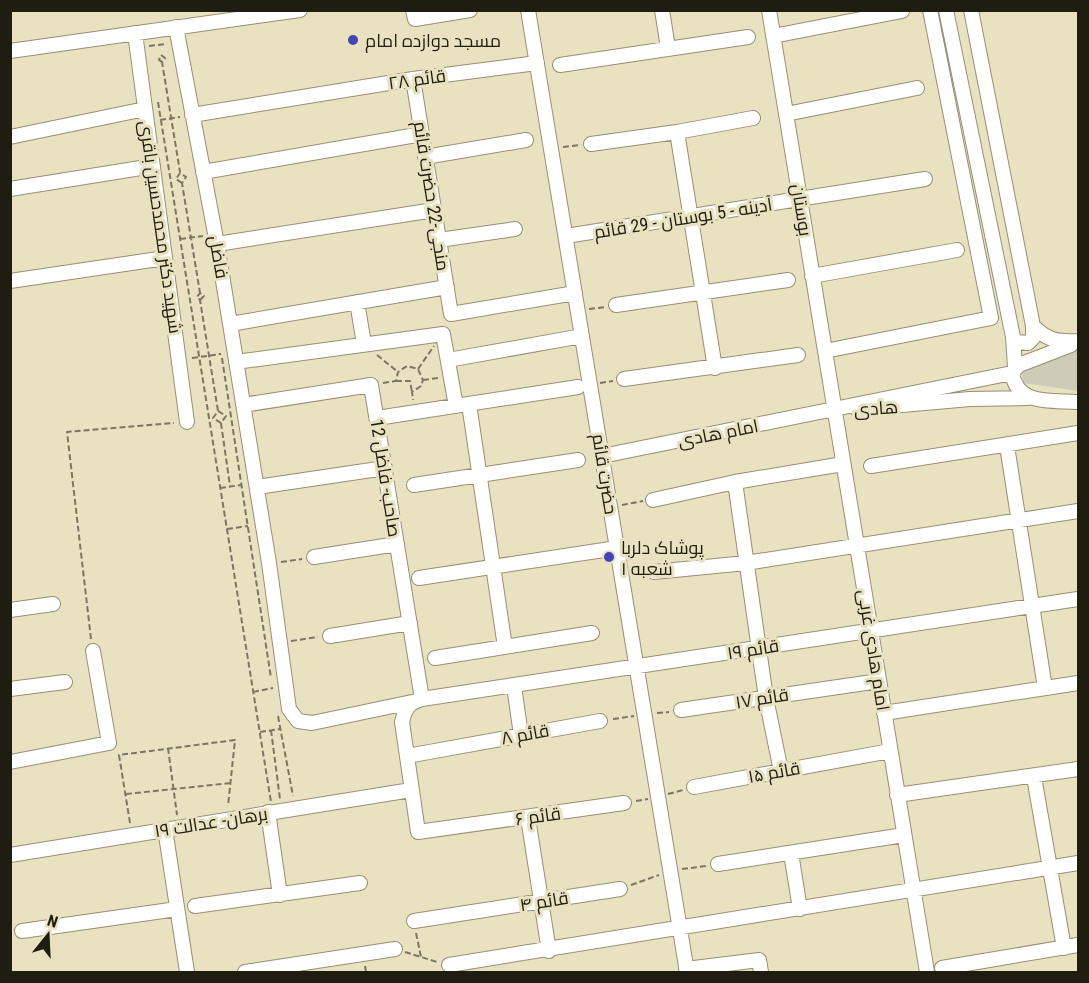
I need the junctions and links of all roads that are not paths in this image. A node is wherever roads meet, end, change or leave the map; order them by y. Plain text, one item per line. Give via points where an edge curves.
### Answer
1 (300, 10) edge
2 (413, 10) edge
3 (470, 10) edge
4 (528, 10) edge
5 (662, 10) edge
6 (769, 10) edge
7 (930, 10) edge
8 (946, 10) edge
9 (971, 10) edge
10 (902, 11) edge
11 (176, 27) junction
12 (135, 33) junction
13 (773, 36) junction
14 (748, 37) dead end
15 (668, 48) junction
16 (10, 51) edge
17 (537, 63) junction
18 (560, 65) dead end
19 (413, 79) junction
20 (917, 88) dead end
21 (145, 109) junction
22 (786, 114) junction
23 (187, 116) junction
24 (753, 118) dead end
25 (677, 132) junction
26 (422, 134) junction
27 (10, 136) edge
28 (526, 140) dead end
29 (591, 144) road end
30 (425, 157) junction
31 (153, 166) junction
32 (198, 174) junction
33 (925, 179) dead end
34 (10, 189) edge
35 (800, 200) junction
36 (434, 210) junction
37 (691, 217) junction
38 (515, 229) dead end
39 (566, 236) junction
40 (439, 240) junction
41 (217, 244) junction
42 (957, 250) dead end
43 (165, 258) junction
44 (812, 276) junction
45 (788, 280) dead end
46 (10, 281) edge
47 (447, 287) junction
48 (703, 292) junction
49 (575, 293) junction
50 (357, 302) junction
51 (616, 305) road end
52 (230, 324) junction
53 (1033, 326) junction
54 (582, 336) junction
55 (1013, 337) junction
56 (1078, 342) edge
57 (364, 344) junction
58 (825, 351) junction
59 (798, 355) dead end
60 (448, 360) junction
61 (236, 362) junction
62 (715, 368) junction
63 (1013, 370) junction
64 (624, 379) road end
65 (584, 386) junction
66 (1027, 398) junction
67 (1078, 402) edge
68 (243, 405) junction
69 (463, 405) junction
70 (834, 410) junction
71 (377, 418) junction
72 (187, 422) road end
73 (1078, 433) edge
74 (1007, 446) junction
75 (602, 456) junction
76 (578, 460) dead end
77 (843, 464) junction
78 (872, 466) dead end
79 (385, 468) junction
80 (480, 475) junction
81 (735, 482) junction
82 (414, 485) dead end
83 (257, 487) junction
84 (653, 500) road end
85 (1078, 511) edge
86 (1019, 521) junction
87 (397, 544) junction
88 (857, 547) junction
89 (617, 548) junction
90 (314, 557) road end
91 (746, 563) junction
92 (494, 567) junction
93 (654, 572) dead end
94 (419, 578) dead end
95 (1078, 599) edge
96 (53, 604) dead end
97 (1032, 606) junction
98 (10, 610) edge
99 (410, 623) junction
100 (870, 631) junction
101 (592, 633) dead end
102 (330, 636) road end
103 (505, 647) junction
104 (759, 648) junction
105 (93, 651) road end
106 (435, 658) dead end
107 (636, 667) junction
108 (879, 681) junction
109 (64, 682) dead end
110 (1078, 683) edge
111 (514, 686) junction
112 (1045, 688) junction
113 (10, 689) edge
114 (766, 698) junction
115 (417, 700) junction
116 (681, 710) road end
117 (884, 712) junction
118 (600, 721) road end
119 (521, 735) junction
120 (890, 751) junction
121 (407, 756) junction
122 (10, 762) edge
123 (1078, 769) edge
124 (781, 771) junction
125 (1034, 777) junction
126 (694, 787) road end
127 (411, 790) junction
128 (897, 795) junction
129 (624, 803) road end
130 (279, 810) junction
131 (528, 818) junction
132 (165, 829) junction
133 (904, 835) junction
134 (791, 853) junction
135 (10, 855) edge
136 (1078, 863) edge
137 (718, 864) road end
138 (1050, 868) junction
139 (360, 884) dead end
140 (620, 889) road end
141 (913, 890) junction
142 (280, 895) junction
143 (541, 902) junction
144 (195, 906) dead end
145 (177, 909) junction
146 (800, 909) junction
147 (414, 921) road end
148 (680, 929) junction
149 (22, 931) dead end
150 (1078, 945) edge
151 (1064, 948) junction
152 (394, 949) road end
153 (549, 951) junction
154 (449, 965) road end
155 (760, 966) edge
156 (942, 968) dead end
157 (290, 969) edge
158 (687, 971) edge
159 (187, 972) edge
160 (245, 972) edge
161 (923, 972) edge

1 - 11 street
2 - 3 street via 415,19
4 - 17 street, حضرت قائم
5 - 15 street
6 - 13 street, بوستان
7 - 58 street via 990,318
8 - 55 street
9 - 53 street
10 - 13 street
11 - 12 street
11 - 23 street, فاضل
12 - 16 street
12 - 21 street, شهید دکتر محمدحسین باقری
13 - 22 street, بوستان
14 - 15 street
15 - 18 street
17 - 19 street, قائم ۲۸
17 - 39 street, حضرت قائم
19 - 23 street, قائم ۲۸
19 - 26 street, منجی-22 حضرت قائم
20 - 22 street
21 - 27 street
21 - 31 street, شهید دکتر محمدحسین باقری
22 - 35 street, بوستان
23 - 32 street, فاضل
24 - 25 street
25 - 29 street
25 - 37 street
26 - 30 street, منجی-22 حضرت قائم
26 - 32 street
28 - 30 street
30 - 36 street, منجی-22 حضرت قائم
31 - 34 street
31 - 43 street, شهید دکتر محمدحسین باقری
32 - 41 street, فاضل
33 - 35 street, آدینه - 5 بوستان - 29 قائم
35 - 37 street, آدینه - 5 بوستان - 29 قائم
35 - 44 street, بوستان
36 - 40 street, منجی-22 حضرت قائم
36 - 41 street
37 - 39 street, آدینه - 5 بوستان - 29 قائم
37 - 48 street
38 - 40 street
39 - 49 street, حضرت قائم
40 - 47 street, منجی-22 حضرت قائم
41 - 52 street, فاضل
42 - 44 street
43 - 46 street
43 - 72 street, شهید دکتر محمدحسین باقری
44 - 58 street, بوستان
45 - 48 street
47 - 49 street, منجی-22 حضرت قائم via 451,314
47 - 50 street
48 - 51 street
48 - 62 street
49 - 54 street, حضرت قائم
50 - 52 street
50 - 57 street
52 - 61 street, فاضل
53 - 55 street via 1033,338 1028,343 1017,342
53 - 56 street via 1046,339
54 - 60 street
54 - 65 street, حضرت قائم
55 - 63 street
56 - 63 street, هادی
57 - 60 street via 443,334
57 - 61 street
58 - 70 street, بوستان
59 - 62 street
60 - 69 street
61 - 68 street, فاضل
62 - 64 street
63 - 66 street via 1017,389
63 - 70 street, هادی
65 - 69 street
65 - 75 street, حضرت قائم
66 - 67 street, هادی
66 - 70 street, هادی
68 - 71 street, صاحب- فاضل 12 via 371,384
68 - 83 street, فاضل
69 - 71 street
69 - 80 street
70 - 75 street, امام هادی
70 - 77 street, امام هادی غربی
71 - 79 street, صاحب- فاضل 12
73 - 74 street
74 - 78 street
74 - 86 street
75 - 89 street, حضرت قائم
76 - 80 street
77 - 81 street
77 - 88 street, امام هادی غربی
79 - 83 street
79 - 87 street, صاحب- فاضل 12
80 - 82 street
80 - 92 street
81 - 84 street
81 - 91 street
83 - 115 street, فاضل via 289,710 298,721 312,723
85 - 86 street
86 - 88 street
86 - 97 street
87 - 90 street
87 - 99 street, صاحب- فاضل 12
88 - 91 street
88 - 100 street, امام هادی غربی
89 - 92 street
89 - 107 street, حضرت قائم
91 - 93 street
91 - 104 street
92 - 94 street
92 - 103 street
95 - 97 street, قائم ۱۹
96 - 98 street
97 - 100 street, قائم ۱۹
97 - 112 street
99 - 102 street
99 - 115 street, صاحب- فاضل 12
100 - 104 street, قائم ۱۹
100 - 108 street, امام هادی غربی
101 - 103 street
103 - 106 street
104 - 107 street, قائم ۱۹
104 - 114 street
105 - 122 street via 109,744
107 - 111 street, قائم ۱۹
107 - 148 street, حضرت قائم
108 - 114 street, قائم ۱۷
108 - 117 street, امام هادی غربی
109 - 113 street
110 - 112 street
111 - 115 street, قائم ۱۹
111 - 119 street
112 - 117 street
114 - 116 street, قائم ۱۷
114 - 124 street
115 - 121 street via 405,709 402,722
117 - 120 street, امام هادی غربی
118 - 119 street, قائم ۸
119 - 121 street, قائم ۸
120 - 124 street, قائم ۱۵
120 - 128 street, امام هادی غربی
121 - 127 street
123 - 125 street
124 - 126 street, قائم ۱۵
125 - 128 street
125 - 138 street
127 - 130 street, برهان- عدالت ۱۹
127 - 131 street, قائم ۶ via 418,832
128 - 133 street, امام هادی غربی
129 - 131 street, قائم ۶
130 - 132 street, برهان- عدالت ۱۹
130 - 142 street
131 - 143 street
132 - 135 street, برهان- عدالت ۱۹
132 - 145 street
133 - 134 street
133 - 141 street, امام هادی غربی
134 - 137 street
134 - 146 street
136 - 138 street
138 - 141 street
138 - 151 street
139 - 142 street
140 - 143 street, قائم ۴
141 - 146 street
141 - 161 street, امام هادی غربی
142 - 144 street
143 - 147 street, قائم ۴
143 - 153 street
145 - 149 street
145 - 159 street
146 - 148 street
148 - 153 street
148 - 158 street, حضرت قائم
150 - 151 street
151 - 156 street
152 - 157 street
153 - 154 street
155 - 158 street
157 - 160 street

